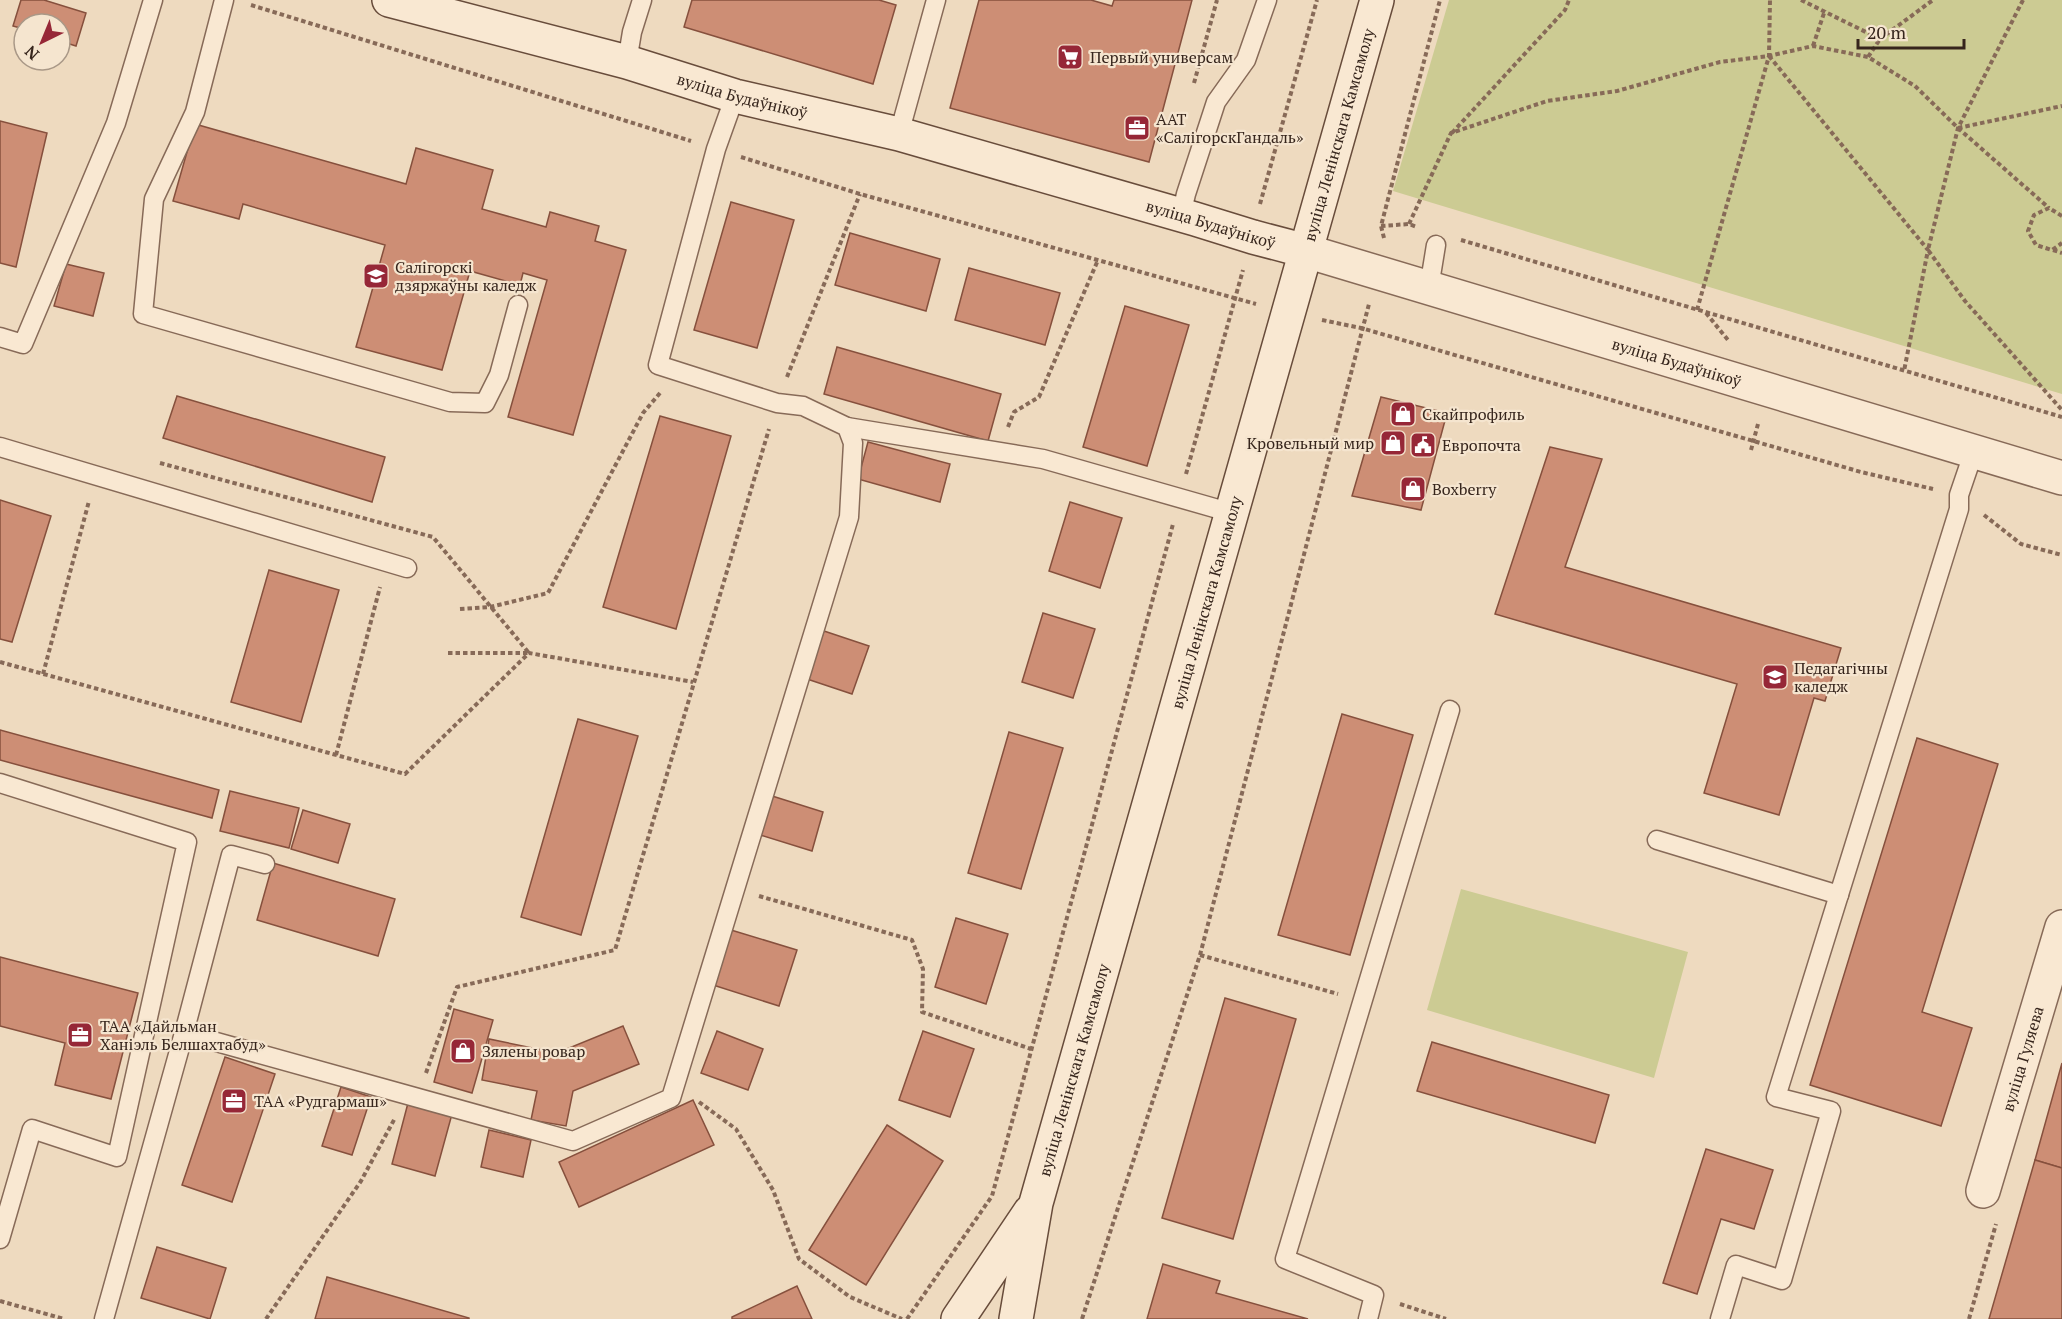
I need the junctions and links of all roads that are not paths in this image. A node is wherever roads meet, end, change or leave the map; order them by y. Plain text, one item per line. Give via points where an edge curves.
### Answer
1 (153, 0) edge
2 (224, 0) edge
3 (389, 0) edge
4 (642, 0) edge
5 (936, 0) edge
6 (1267, 0) edge
7 (1377, 0) edge
8 (627, 62) junction
9 (735, 96) junction
10 (899, 134) junction
11 (1181, 215) junction
12 (1436, 245) dead end
13 (1306, 251) junction
14 (1429, 288) junction
15 (518, 305) dead end
16 (0, 337) edge
17 (846, 427) junction
18 (0, 447) edge
19 (1974, 451) junction
20 (2062, 478) edge
21 (1232, 513) junction
22 (407, 568) dead end
23 (1450, 710) dead end
24 (0, 783) edge
25 (1657, 840) dead end
26 (265, 864) dead end
27 (1839, 895) junction
28 (2062, 927) edge
29 (184, 1033) junction
30 (1983, 1191) dead end
31 (1036, 1203) junction
32 (0, 1239) edge
33 (104, 1319) edge
34 (958, 1319) edge
35 (1016, 1319) edge
36 (1368, 1319) edge
37 (1720, 1319) edge

1 - 16 lane via 116,123 23,344
2 - 15 lane via 195,112 154,199 143,314 450,402 486,403 499,375
3 - 8 street, вуліца Будаўнікоў
4 - 8 lane
5 - 10 lane
6 - 11 lane via 1246,60 1216,102
7 - 13 street, вуліца Ленінскага Камсамолу
8 - 9 street, вуліца Будаўнікоў
9 - 10 street, вуліца Будаўнікоў
9 - 17 lane via 716,149 658,364 777,403 803,406
10 - 11 street, вуліца Будаўнікоў
11 - 13 street, вуліца Будаўнікоў
12 - 14 lane
13 - 14 street, вуліца Будаўнікоў
13 - 21 street, вуліца Ленінскага Камсамолу
14 - 19 street, вуліца Будаўнікоў
17 - 21 lane via 1042,459
17 - 29 lane via 853,443 849,517 671,1098 573,1141 451,1098 407,1095
18 - 22 lane
19 - 20 street, вуліца Будаўнікоў
19 - 27 lane
21 - 31 street, вуліца Ленінскага Камсамолу
23 - 36 lane via 1285,1259 1374,1295
24 - 32 lane via 187,842 117,1156 32,1129
25 - 27 lane
26 - 29 lane via 231,855
27 - 37 lane via 1776,1097 1831,1111 1782,1280 1736,1265
28 - 30 street, вуліца Гуляева
29 - 33 lane
31 - 34 street, вуліца Ленінскага Камсамолу
31 - 35 street, вуліца Ленінскага Камсамолу

